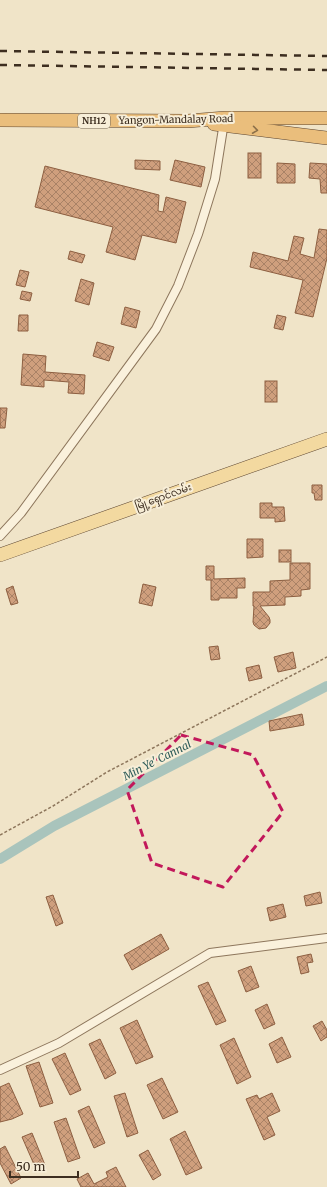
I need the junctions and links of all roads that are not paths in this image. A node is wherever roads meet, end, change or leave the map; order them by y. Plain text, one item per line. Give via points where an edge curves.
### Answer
1 (327, 118) edge
2 (0, 120) edge
3 (224, 122) junction
4 (327, 138) edge
5 (327, 439) edge
6 (0, 536) edge
7 (0, 554) edge
8 (327, 938) edge
9 (0, 1070) edge

1 - 3 highway, Yangon-Mandalay Road / NH12
2 - 3 highway, Yangon-Mandalay Road / NH12
3 -> 4 highway, NH12
3 - 6 street via 215,178 198,234 178,286 156,329 21,513
5 - 7 main road, မြို့ရှောင်လမ်း
8 - 9 street via 210,953 59,1043

